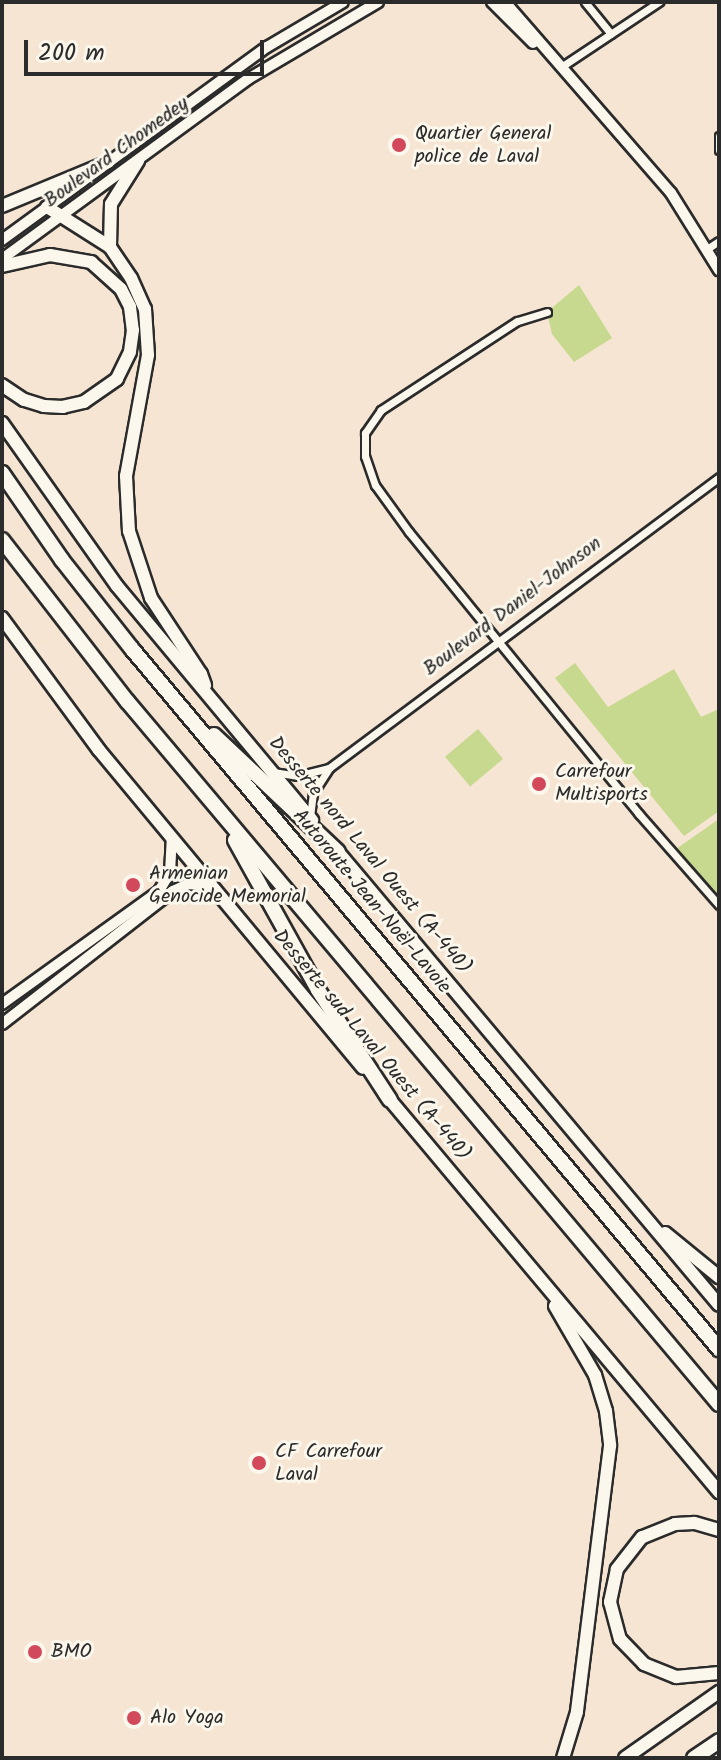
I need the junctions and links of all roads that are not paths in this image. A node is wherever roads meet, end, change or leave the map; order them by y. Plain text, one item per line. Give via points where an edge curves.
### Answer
1 (343, 2) edge
2 (378, 2) edge
3 (492, 2) edge
4 (505, 2) edge
5 (585, 2) edge
6 (659, 2) edge
7 (611, 34) junction
8 (561, 67) junction
9 (719, 136) edge
10 (719, 150) edge
11 (138, 161) junction
12 (108, 162) junction
13 (2, 206) edge
14 (47, 207) junction
15 (62, 215) junction
16 (2, 240) edge
17 (719, 241) edge
18 (110, 247) junction
19 (707, 249) junction
20 (2, 259) edge
21 (2, 266) edge
22 (719, 270) edge
23 (547, 312) dead end
24 (2, 385) edge
25 (2, 423) edge
26 (2, 473) edge
27 (719, 477) edge
28 (2, 540) edge
29 (2, 618) edge
30 (497, 641) junction
31 (206, 688) junction
32 (169, 694) junction
33 (329, 768) junction
34 (272, 772) junction
35 (217, 808) junction
36 (310, 817) junction
37 (172, 839) junction
38 (338, 852) junction
39 (211, 886) junction
40 (719, 905) edge
41 (2, 1004) edge
42 (2, 1024) edge
43 (390, 1100) junction
44 (644, 1216) junction
45 (536, 1275) junction
46 (719, 1277) edge
47 (719, 1305) edge
48 (719, 1349) edge
49 (719, 1404) edge
50 (719, 1492) edge
51 (719, 1530) edge
52 (719, 1673) edge
53 (719, 1692) edge
54 (719, 1741) edge
55 (563, 1758) edge
56 (625, 1758) edge
57 (694, 1758) edge

1 - 12 street, Boulevard Chomedey via 267,47
2 - 11 street, Boulevard Chomedey via 261,70
3 - 8 street
4 - 8 street
5 - 7 street
6 - 7 street
7 - 8 street
8 - 19 street via 671,193
9 - 10 street
11 - 15 street, Boulevard Chomedey
11 - 18 main road via 111,204
12 - 13 main road
12 - 14 street, Boulevard Chomedey
14 - 15 main road
14 - 16 street, Boulevard Chomedey
15 - 18 main road
15 - 20 street, Boulevard Chomedey
17 - 19 street
18 - 31 main road via 139,292 149,332 126,476 131,541 151,598
19 - 22 street
21 - 24 main road via 50,255 91,262 121,289 133,330 117,379 84,402 44,406
23 - 30 street via 517,321 381,410 365,433 365,456 375,485
25 - 31 main road, Desserte nord Laval Ouest (A-440) via 105,570
26 - 32 highway, Autoroute Jean-Noël-Lavoie via 62,560
27 - 30 street, Boulevard Daniel-Johnson
28 - 35 highway
29 - 37 main road, Desserte sud Laval Ouest (A-440) via 80,726
30 - 33 street, Boulevard Daniel-Johnson
30 - 40 street
31 - 34 main road, Desserte nord Laval Ouest (A-440)
32 - 38 highway
32 - 48 highway, Autoroute Jean-Noël-Lavoie
33 - 34 street, Boulevard Daniel-Johnson via 297,776
33 - 36 street, Boulevard Daniel-Johnson via 313,793
34 - 36 main road, Desserte nord Laval Ouest (A-440)
35 - 43 highway via 318,990
35 - 49 highway
36 - 38 main road, Desserte nord Laval Ouest (A-440)
37 - 39 main road, Desserte sud Laval Ouest (A-440)
37 - 41 street via 170,873 159,891
38 - 44 main road, Desserte nord Laval Ouest (A-440)
39 - 42 street via 188,884 173,891
39 - 43 main road, Desserte sud Laval Ouest (A-440)
43 - 45 main road, Desserte sud Laval Ouest (A-440)
44 - 46 main road
44 - 47 main road, Desserte nord Laval Ouest (A-440)
45 - 50 main road, Desserte sud Laval Ouest (A-440)
45 - 55 main road via 588,1360 609,1434 579,1698
51 - 52 main road via 675,1524 642,1537 617,1569 610,1602 620,1639 644,1664 684,1678
53 - 56 main road
54 - 57 highway

